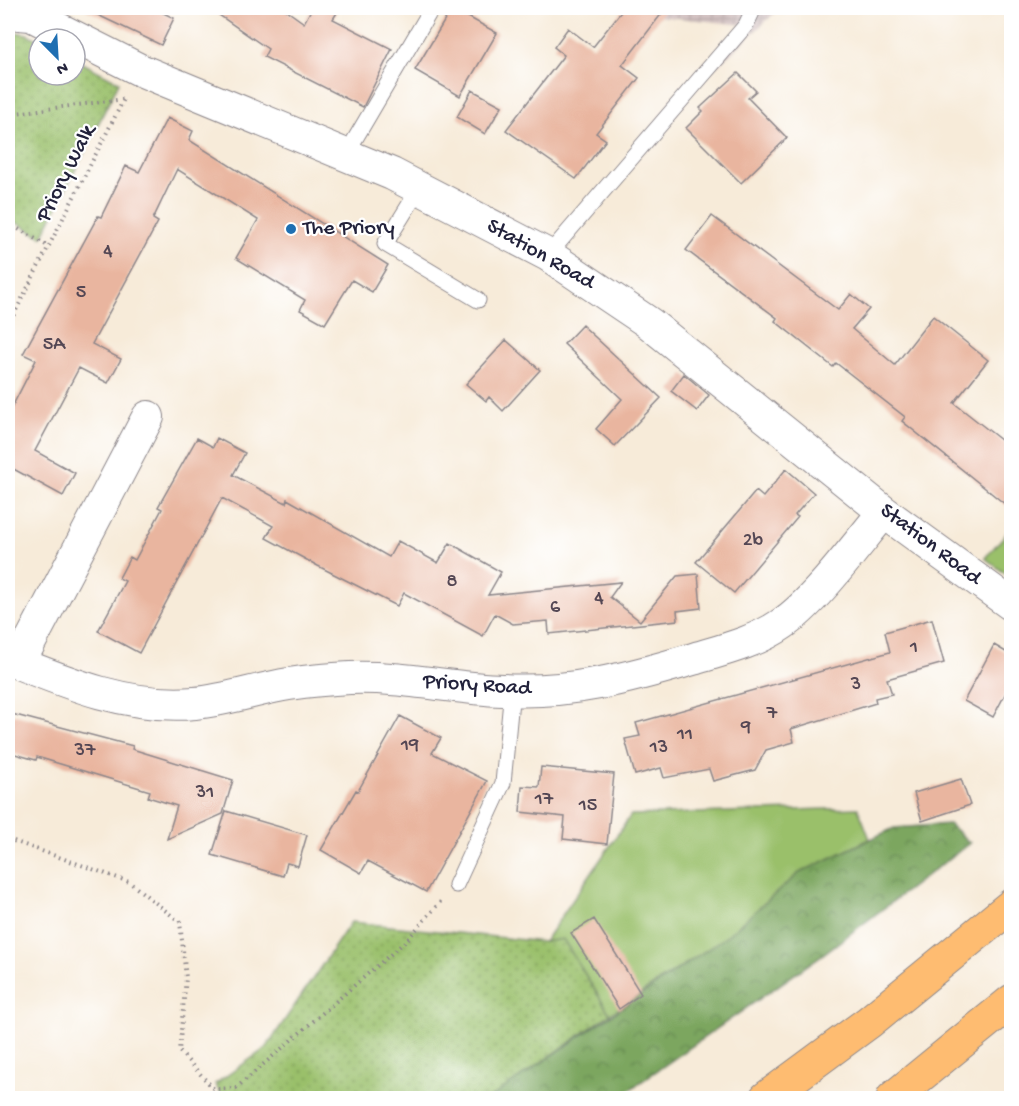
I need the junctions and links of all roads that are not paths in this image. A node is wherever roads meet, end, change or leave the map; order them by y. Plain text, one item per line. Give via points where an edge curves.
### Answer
1 (432, 8) edge
2 (754, 8) edge
3 (8, 13) edge
4 (345, 156) junction
5 (419, 189) junction
6 (529, 250) junction
7 (478, 300) dead end
8 (148, 417) dead end
9 (884, 512) junction
10 (1011, 605) edge
11 (13, 661) edge
12 (512, 690) junction
13 (456, 885) road end
14 (1011, 905) edge
15 (1011, 1001) edge
16 (766, 1098) edge
17 (893, 1098) edge

1 - 4 lane
2 - 6 lane via 746,25
3 - 4 street, Station Road via 32,15 140,70
4 - 5 street, Station Road
5 - 6 street, Station Road
5 - 7 lane via 385,244
6 - 9 street, Station Road via 649,323
8 - 11 street, Priory Road
9 - 10 street, Station Road
9 - 12 street, Priory Road via 783,624 750,641 613,682 554,690
11 - 12 street, Priory Road via 122,699 160,704 196,703 289,684 348,678 380,677
12 - 13 lane via 503,783
14 - 16 highway via 869,1022
15 - 17 highway

